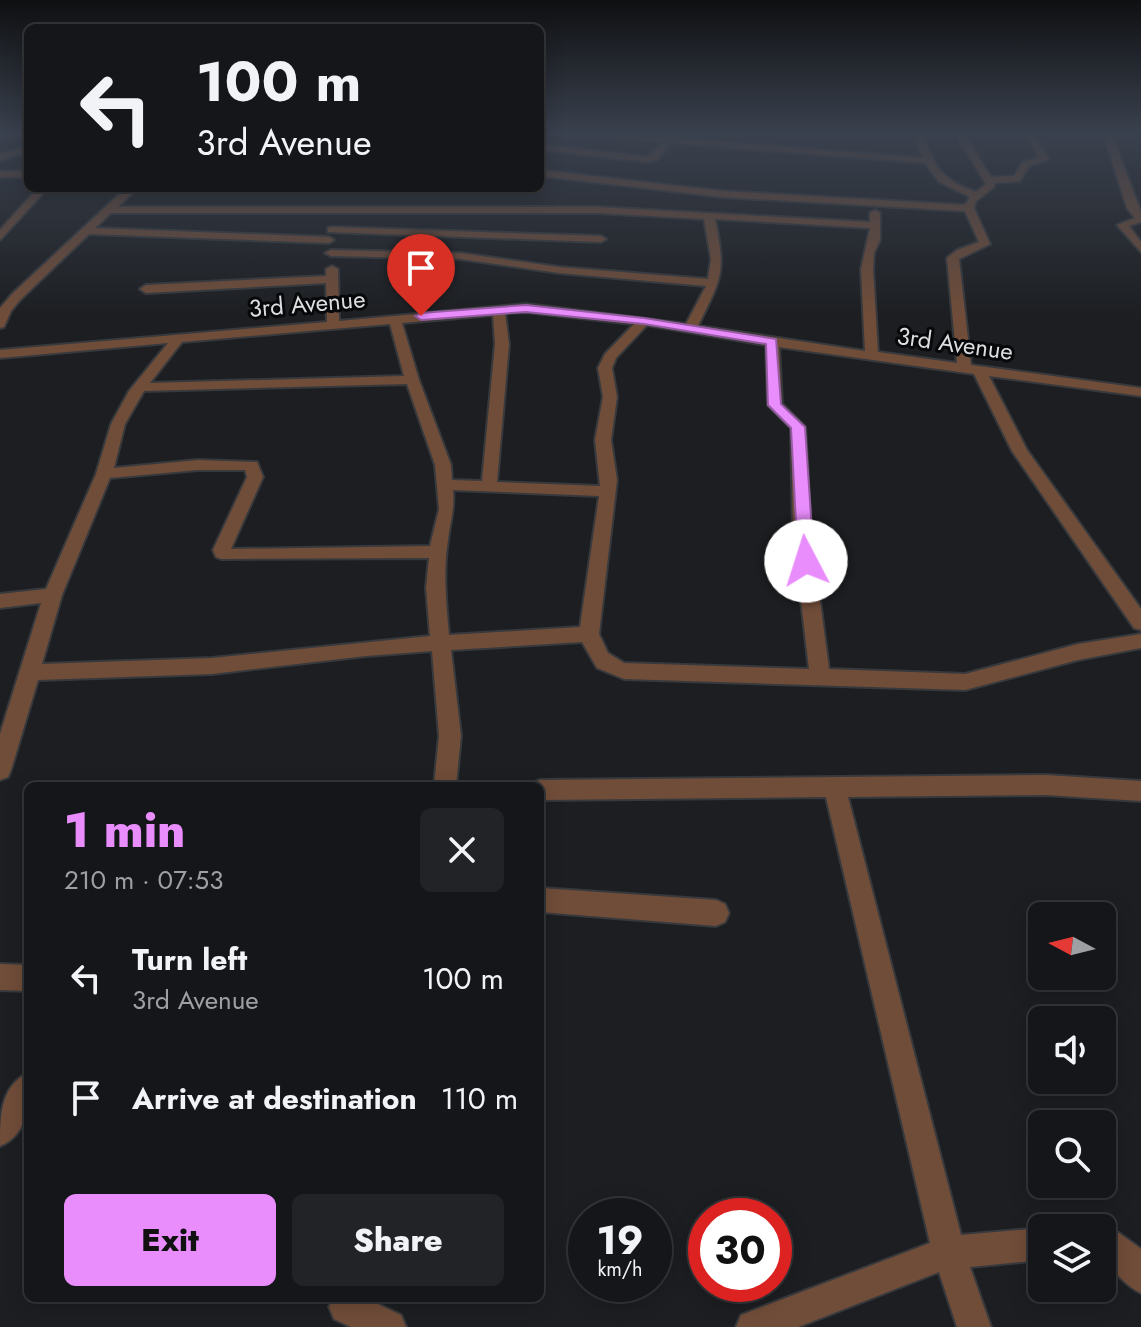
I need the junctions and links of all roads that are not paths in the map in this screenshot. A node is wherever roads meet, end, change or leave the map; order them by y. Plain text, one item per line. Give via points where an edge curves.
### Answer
1 (37, 195) edge
2 (124, 195) edge
3 (738, 195) edge
4 (974, 195) edge
5 (1128, 195) edge
6 (977, 196) joint
7 (874, 203) junction
8 (341, 205) junction
9 (969, 208) junction
10 (107, 210) junction
11 (709, 217) junction
12 (1141, 219) edge
13 (876, 225) junction
14 (85, 231) junction
15 (330, 235) junction
16 (0, 237) edge
17 (601, 239) dead end
18 (1141, 249) edge
19 (331, 253) junction
20 (332, 279) junction
21 (713, 283) junction
22 (146, 289) dead end
23 (499, 310) junction
24 (395, 319) junction
25 (644, 321) junction
26 (0, 324) edge
27 (333, 324) junction
28 (690, 329) junction
29 (178, 339) junction
30 (772, 342) junction
31 (0, 354) edge
32 (872, 355) junction
33 (971, 368) junction
34 (412, 380) junction
35 (139, 387) junction
36 (1141, 392) edge
37 (104, 474) junction
38 (445, 485) junction
39 (489, 487) junction
40 (607, 491) junction
41 (437, 552) junction
42 (53, 595) junction
43 (0, 601) edge
44 (1141, 623) edge
45 (589, 634) junction
46 (1141, 641) edge
47 (441, 645) junction
48 (30, 672) junction
49 (820, 678) junction
50 (4, 748) edge
51 (0, 770) edge
52 (445, 782) edge
53 (835, 789) junction
54 (544, 790) edge
55 (1141, 791) edge
56 (544, 900) edge
57 (716, 913) dead end
58 (0, 977) edge
59 (24, 978) edge
60 (24, 1094) edge
61 (0, 1131) edge
62 (1028, 1245) edge
63 (1116, 1251) edge
64 (949, 1252) junction
65 (1141, 1276) edge
66 (345, 1311) edge
67 (389, 1327) edge
68 (753, 1327) edge
69 (974, 1327) edge

1 - 16 street
2 - 10 street
3 - 7 street
4 - 6 street
5 - 12 street
6 - 9 street
7 - 9 street
7 - 13 street
8 - 10 street
8 - 11 street
8 - 15 street
9 - 33 street via 985,244 953,258
10 - 14 street
11 - 13 street
11 - 21 street via 717,259
12 - 18 street via 1122,225
13 - 32 street via 868,253
14 - 15 street
14 - 26 street via 16,297
15 - 17 street
15 - 19 street
19 - 20 street
19 - 21 street via 460,256
20 - 22 street
20 - 27 street
21 - 28 street
23 - 24 street, 3rd Avenue
23 - 25 street, 3rd Avenue
23 - 39 street via 502,357
24 - 27 street, 3rd Avenue
24 - 34 street
25 - 28 street, 3rd Avenue
25 - 40 street via 605,368 610,397 603,440 609,462
27 - 29 street, 3rd Avenue
28 - 30 street, 3rd Avenue
29 - 31 street, 3rd Avenue
29 - 35 street
30 - 32 street, 3rd Avenue
30 - 49 street via 775,405 798,427 802,532
32 - 33 street, 3rd Avenue
33 - 36 street, 3rd Avenue
33 - 44 street via 1020,451
34 - 35 street
34 - 38 street via 443,465
35 - 37 street via 118,424
37 - 41 street via 251,465 255,477 223,554
37 - 42 street
38 - 39 street
38 - 41 street via 447,509
39 - 40 street
40 - 45 street
41 - 47 street
42 - 43 street
42 - 48 street
45 - 47 street
45 - 49 street via 605,665 624,671
46 - 49 street via 965,682
47 - 48 street via 212,666
47 - 52 street via 450,736
48 - 50 street
50 - 51 street
53 - 54 street
53 - 55 street via 1046,785
53 - 64 street
56 - 57 street
58 - 59 street
60 - 61 street
62 - 64 street
63 - 65 street
64 - 68 street
64 - 69 street
66 - 67 street

